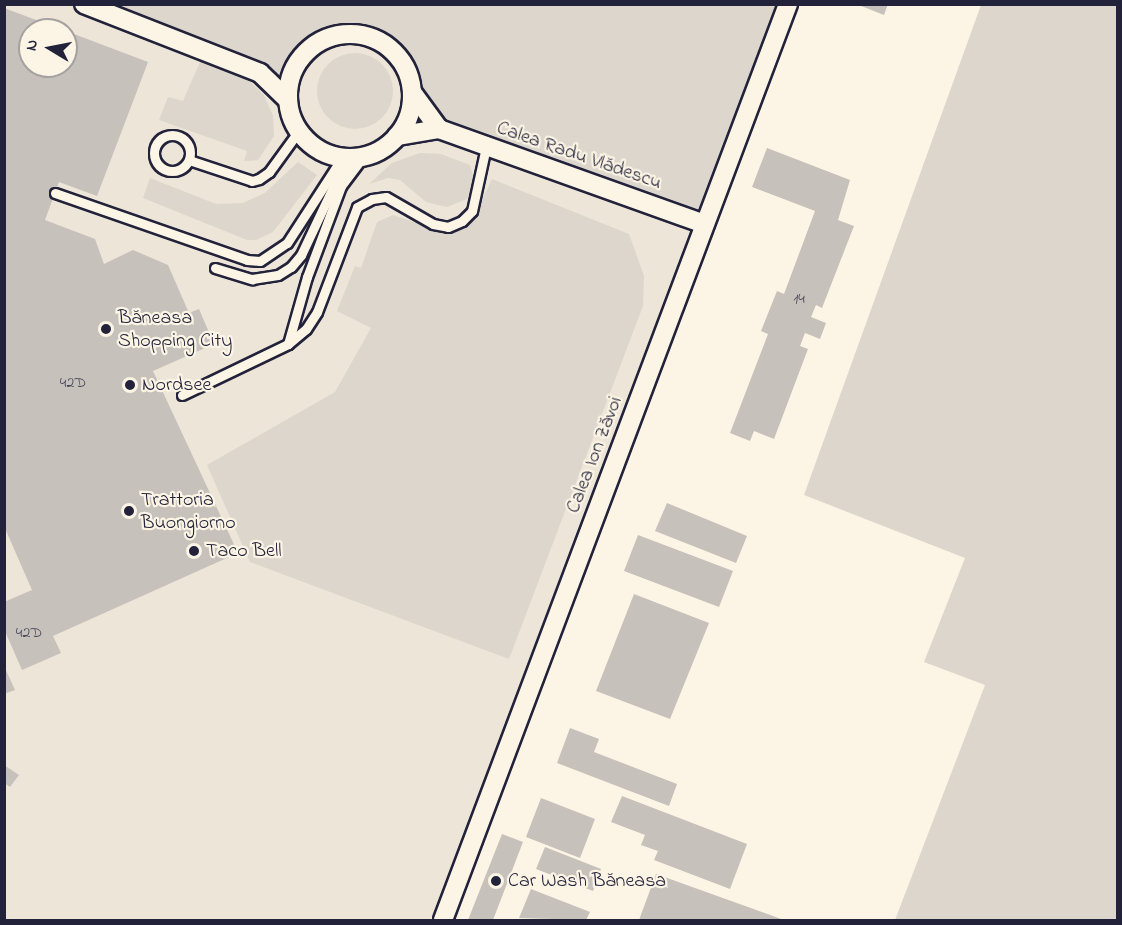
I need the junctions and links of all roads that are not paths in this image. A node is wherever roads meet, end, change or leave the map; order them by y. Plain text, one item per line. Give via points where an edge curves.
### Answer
1 (84, 4) edge
2 (788, 4) edge
3 (295, 65) junction
4 (260, 73) junction
5 (412, 92) junction
6 (287, 99) junction
7 (439, 129) junction
8 (298, 132) junction
9 (397, 136) junction
10 (486, 147) junction
11 (352, 158) junction
12 (189, 160) junction
13 (55, 193) dead end
14 (705, 224) junction
15 (215, 268) dead end
16 (288, 344) junction
17 (182, 395) dead end
18 (443, 921) edge

1 - 4 street
2 - 14 street, Calea Ion Zăvoi
3 - 4 street
3 - 5 street via 309,48 330,36 366,35 396,54 406,69
3 - 6 street
4 - 6 street
5 - 7 street
5 - 9 street via 409,117
6 - 8 street
7 - 9 street
7 - 10 street, Calea Radu Vlădescu
8 - 11 street via 318,149
8 - 12 lane via 269,172 258,180
9 - 11 street via 376,153
10 - 14 street, Calea Radu Vlădescu
10 - 16 lane via 479,191 472,211 462,221 448,227 433,224 386,197 357,207 317,312
11 - 13 lane via 287,243 260,261 247,260
11 - 15 lane via 291,267 278,275 252,279
11 - 16 lane via 307,277
12 - 12 lane via 190,149 179,136 167,135 155,147 155,160 169,171 181,169
14 - 18 street, Calea Ion Zăvoi
16 - 17 lane

